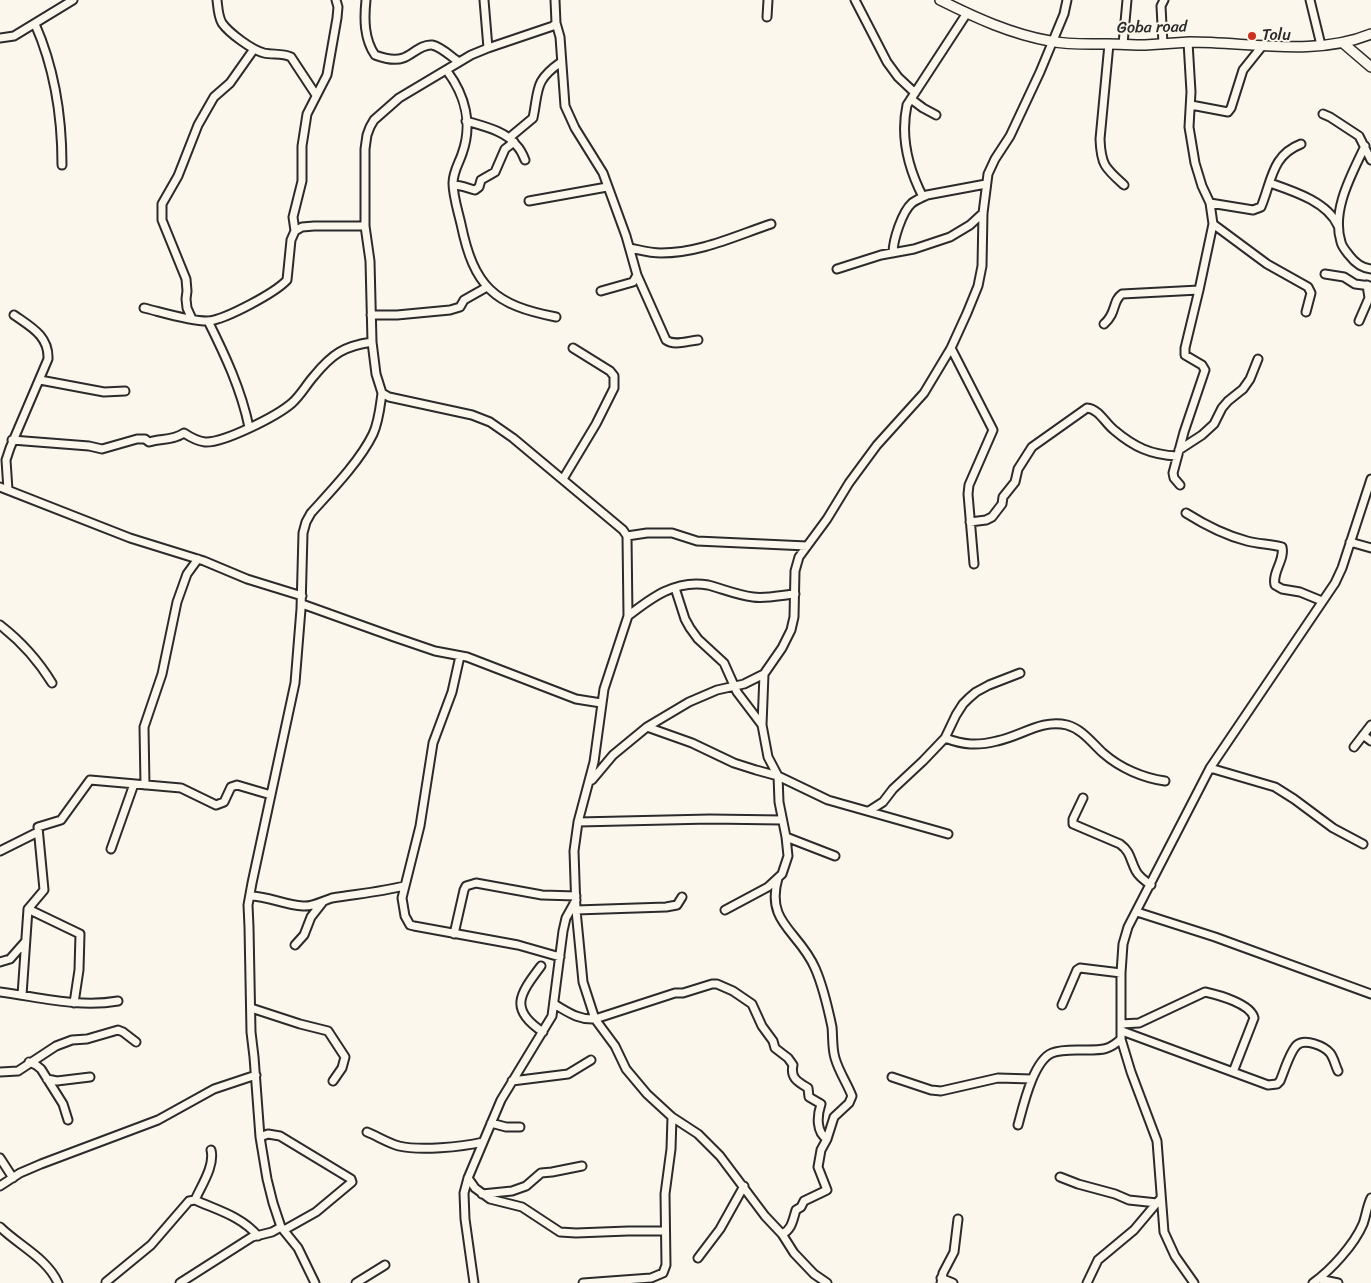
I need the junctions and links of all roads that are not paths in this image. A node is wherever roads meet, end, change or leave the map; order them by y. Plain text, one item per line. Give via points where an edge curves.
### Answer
1 (73, 0) edge
2 (217, 0) edge
3 (336, 0) edge
4 (366, 0) edge
5 (484, 0) edge
6 (555, 0) edge
7 (768, 0) edge
8 (855, 0) edge
9 (940, 0) edge
10 (1067, 0) edge
11 (1127, 0) edge
12 (1164, 0) edge
13 (1310, 0) edge
14 (966, 13) junction
15 (767, 17) dead end
16 (556, 22) junction
17 (35, 24) junction
18 (1371, 34) edge
19 (0, 38) edge
20 (1052, 42) junction
21 (1188, 42) junction
22 (1343, 43) junction
23 (1109, 44) junction
24 (1123, 44) junction
25 (1163, 44) junction
26 (1263, 45) junction
27 (1322, 45) junction
28 (488, 48) junction
29 (254, 49) junction
30 (459, 62) junction
31 (561, 62) junction
32 (1371, 68) edge
33 (447, 71) junction
34 (316, 95) junction
35 (913, 96) junction
36 (1191, 105) junction
37 (936, 114) dead end
38 (1323, 114) dead end
39 (466, 121) junction
40 (511, 140) junction
41 (1302, 144) dead end
42 (1365, 146) junction
43 (525, 160) dead end
44 (1371, 160) edge
45 (62, 165) dead end
46 (1270, 183) junction
47 (986, 184) junction
48 (453, 185) junction
49 (1124, 185) dead end
50 (608, 187) junction
51 (923, 197) junction
52 (529, 201) dead end
53 (1210, 203) junction
54 (983, 213) junction
55 (771, 224) dead end
56 (1213, 224) junction
57 (365, 226) junction
58 (1338, 226) junction
59 (295, 232) junction
60 (630, 248) junction
61 (893, 253) junction
62 (837, 269) dead end
63 (1371, 269) edge
64 (1326, 274) dead end
65 (636, 275) junction
66 (1369, 285) edge
67 (487, 287) junction
68 (1199, 290) junction
69 (600, 291) dead end
70 (144, 308) dead end
71 (1306, 312) dead end
72 (14, 315) dead end
73 (371, 315) junction
74 (556, 317) dead end
75 (192, 319) junction
76 (1359, 320) dead end
77 (208, 321) junction
78 (1104, 324) dead end
79 (698, 340) dead end
80 (372, 342) junction
81 (573, 348) dead end
82 (951, 348) junction
83 (1258, 359) dead end
84 (40, 380) junction
85 (125, 392) dead end
86 (382, 393) junction
87 (249, 427) junction
88 (12, 440) junction
89 (1178, 453) junction
90 (563, 478) junction
91 (1371, 479) edge
92 (1180, 485) dead end
93 (0, 487) edge
94 (8, 490) junction
95 (1186, 513) dead end
96 (970, 522) junction
97 (627, 536) junction
98 (1350, 542) junction
99 (807, 546) junction
100 (1371, 548) edge
101 (198, 559) junction
102 (974, 564) dead end
103 (675, 588) junction
104 (795, 594) junction
105 (302, 600) junction
106 (1322, 600) junction
107 (628, 616) junction
108 (0, 626) edge
109 (460, 656) junction
110 (1020, 673) dead end
111 (764, 674) junction
112 (52, 683) dead end
113 (735, 685) junction
114 (601, 703) junction
115 (762, 725) junction
116 (1371, 725) edge
117 (647, 727) junction
118 (1363, 735) junction
119 (945, 738) junction
120 (1371, 741) edge
121 (1354, 747) dead end
122 (1210, 768) junction
123 (778, 776) junction
124 (1166, 781) dead end
125 (590, 782) junction
126 (134, 784) junction
127 (145, 785) junction
128 (270, 795) junction
129 (1083, 798) dead end
130 (869, 811) junction
131 (782, 820) junction
132 (578, 822) junction
133 (38, 832) junction
134 (948, 834) dead end
135 (786, 837) junction
136 (1363, 844) dead end
137 (111, 849) dead end
138 (0, 850) edge
139 (836, 856) dead end
140 (778, 878) junction
141 (1150, 885) junction
142 (404, 886) junction
143 (250, 896) junction
144 (682, 897) dead end
145 (576, 898) junction
146 (324, 900) junction
147 (28, 909) junction
148 (576, 910) junction
149 (726, 910) dead end
150 (1137, 912) junction
151 (454, 934) junction
152 (25, 941) junction
153 (296, 945) dead end
154 (560, 957) junction
155 (0, 962) edge
156 (541, 966) dead end
157 (1121, 973) junction
158 (0, 992) edge
159 (22, 994) junction
160 (1371, 994) edge
161 (118, 1001) dead end
162 (74, 1003) junction
163 (554, 1004) junction
164 (1062, 1005) dead end
165 (251, 1008) junction
166 (595, 1019) junction
167 (1121, 1027) junction
168 (543, 1032) junction
169 (1121, 1039) junction
170 (136, 1042) dead end
171 (591, 1060) dead end
172 (29, 1062) junction
173 (1338, 1071) dead end
174 (0, 1072) edge
175 (1233, 1072) junction
176 (256, 1075) junction
177 (90, 1077) dead end
178 (892, 1077) dead end
179 (46, 1079) junction
180 (1032, 1079) junction
181 (333, 1081) dead end
182 (512, 1081) junction
183 (672, 1117) junction
184 (68, 1120) dead end
185 (491, 1123) junction
186 (1018, 1125) dead end
187 (520, 1127) dead end
188 (366, 1132) dead end
189 (260, 1137) junction
190 (827, 1139) junction
191 (482, 1142) junction
192 (211, 1150) dead end
193 (0, 1158) edge
194 (582, 1166) dead end
195 (1060, 1177) dead end
196 (13, 1178) junction
197 (468, 1178) junction
198 (0, 1186) edge
199 (744, 1186) junction
200 (482, 1194) junction
201 (1371, 1198) edge
202 (194, 1200) junction
203 (1159, 1200) junction
204 (958, 1219) dead end
205 (0, 1227) edge
206 (282, 1228) junction
207 (665, 1231) junction
208 (782, 1234) junction
209 (258, 1236) junction
210 (698, 1258) dead end
211 (385, 1265) dead end
212 (941, 1281) edge
213 (1316, 1281) edge
214 (106, 1282) edge
215 (58, 1283) edge
216 (180, 1283) edge
217 (315, 1283) edge
218 (356, 1283) edge
219 (474, 1283) edge
220 (583, 1283) edge
221 (827, 1283) edge
222 (952, 1283) edge
223 (1087, 1283) edge
224 (1194, 1283) edge
225 (1338, 1283) edge

1 - 17 street
2 - 29 street via 222,23
3 - 34 street via 338,18 328,75
4 - 30 street via 367,37 375,56 401,59 432,45
5 - 28 street
6 - 16 street
7 - 15 street
8 - 35 street via 887,62
9 - 14 street, Goba road
10 - 20 street
11 - 24 street
12 - 25 street via 1161,6
13 - 27 street
14 - 20 street, Goba road via 1022,35
14 - 35 street
16 - 28 street via 541,31
16 - 31 street
17 - 19 street via 14,36
17 - 45 street via 46,52 61,124
18 - 22 street, Goba road
20 - 23 street, Goba road
20 - 47 street
21 - 25 street, Goba road
21 - 26 street, Goba road
21 - 36 street
22 - 27 street, Goba road
22 - 32 street
23 - 24 street, Goba road
23 - 49 street via 1101,152 1104,166
24 - 25 street, Goba road
26 - 27 street, Goba road
26 - 36 street via 1243,70 1228,112
28 - 30 street
29 - 34 street via 290,57
29 - 75 street via 206,111 162,204 162,220 186,279 187,308
30 - 33 street
31 - 40 street via 542,79 535,97 533,118
31 - 50 street via 568,115
33 - 39 street via 466,106
33 - 57 street via 399,98 370,127 365,149
34 - 59 street via 307,114 302,146 302,181 293,217
35 - 37 street via 923,108
35 - 51 street via 907,105 905,150
36 - 53 street via 1189,127 1194,163
38 - 42 street via 1348,127
39 - 40 street via 490,128
39 - 48 street via 463,152
40 - 43 street via 517,144
40 - 48 street via 495,172 481,180 479,187 475,190
41 - 46 street via 1280,158
42 - 44 street
42 - 58 street via 1342,201
46 - 53 street via 1258,209
46 - 58 street via 1313,202 1331,215
47 - 51 street
47 - 54 street
48 - 67 street via 465,243
50 - 52 street
50 - 60 street
51 - 61 street via 910,205 896,235
53 - 56 street
54 - 61 street via 950,237
54 - 82 street via 982,266 978,286
55 - 60 street via 703,248 658,253
56 - 68 street
56 - 71 street via 1267,264 1308,288 1311,293
57 - 59 street via 302,227
57 - 73 street via 370,261
58 - 63 street via 1341,244 1354,262
59 - 77 street via 284,284 236,312
60 - 65 street
61 - 62 street
64 - 66 street via 1344,277 1355,284
65 - 69 street via 633,282
65 - 79 street via 666,340 670,343
66 - 76 street via 1369,298
67 - 73 street via 464,300 460,307 450,310
67 - 74 street via 515,306
68 - 78 street via 1122,294 1111,318
68 - 89 street via 1185,355 1202,365 1204,370
70 - 75 street
72 - 84 street via 38,332 47,344 48,359
73 - 80 street
75 - 77 street
77 - 87 street via 229,364
80 - 86 street
80 - 87 street via 342,350 313,376 290,405
81 - 90 street via 610,371 614,376 614,388
82 - 96 street via 993,430 969,485
82 - 99 street via 924,393 877,445
83 - 89 street via 1250,379 1222,408 1214,424
84 - 85 street via 104,392
84 - 88 street
86 - 90 street via 398,400 472,415 490,422
86 - 105 street via 380,414 363,452 306,522
87 - 88 street via 235,435 206,442 184,433 171,439 149,442 137,439 102,449
88 - 94 street via 6,460
89 - 92 street via 1172,473
89 - 96 street via 1146,451 1112,429 1094,410 1087,408 1032,447 1018,469 1015,482 992,517
90 - 97 street
91 - 98 street
93 - 94 street
94 - 101 street via 130,538
95 - 106 street via 1224,534 1282,547 1275,585
96 - 102 street
97 - 99 street via 672,533 697,541
97 - 107 street
98 - 100 street
98 - 106 street via 1335,583
99 - 104 street via 795,571
101 - 105 street
101 - 127 street via 187,574 177,602 162,674 144,727
103 - 104 street via 688,584 706,585 756,597
103 - 107 street via 660,593
103 - 113 street via 690,628 724,663
104 - 111 street via 791,630
105 - 109 street via 402,640
105 - 128 street via 295,683
106 - 122 street
107 - 114 street
108 - 112 street via 26,648
109 - 114 street via 576,699
109 - 142 street via 452,692 433,743 420,826
110 - 119 street via 989,685 969,698
111 - 113 street
111 - 115 street
113 - 115 street via 740,697
113 - 117 street via 689,702
114 - 125 street
115 - 123 street via 768,757
116 - 118 street
117 - 123 street via 734,763
117 - 125 street via 613,755
118 - 120 street
118 - 121 street
119 - 124 street via 964,744 978,744 998,741 1045,724 1068,725 1116,764 1143,776
119 - 130 street via 892,789 883,802
122 - 136 street via 1275,787 1333,828
122 - 141 street
123 - 130 street via 828,800
123 - 131 street
125 - 132 street
126 - 127 street
126 - 133 street via 90,780 61,820 40,825
126 - 137 street
127 - 128 street via 180,788 216,805 224,802 234,785
128 - 143 street
129 - 141 street via 1073,824 1120,844 1129,852 1136,872
130 - 134 street
131 - 132 street
131 - 135 street
132 - 145 street via 574,851
133 - 138 street
133 - 147 street via 44,890
135 - 139 street
135 - 140 street via 788,856
140 - 149 street
140 - 190 street via 774,900 778,915 816,969 832,1028 834,1056 852,1096 834,1117
141 - 150 street
142 - 146 street
142 - 151 street via 402,906 410,925
143 - 146 street via 296,906 309,906
143 - 165 street
144 - 148 street via 677,905 666,907
145 - 148 street
145 - 151 street via 470,884 464,890
145 - 154 street via 566,918
146 - 153 street via 311,916 304,935
147 - 152 street
147 - 162 street via 80,934
148 - 166 street via 582,974
150 - 157 street via 1123,944
150 - 160 street
151 - 154 street via 518,945
152 - 155 street via 10,959
152 - 159 street
154 - 163 street
156 - 168 street via 524,989 521,1005 525,1018
157 - 164 street via 1076,970
157 - 167 street
158 - 159 street
159 - 162 street
161 - 162 street
163 - 166 street via 576,1018
163 - 168 street via 552,1016
165 - 176 street
165 - 181 street via 328,1031 345,1057
166 - 183 street via 616,1046 626,1069
166 - 190 street via 712,984 728,988 752,1004 775,1048 793,1065 791,1072 794,1078 808,1088 809,1096 821,1104 817,1113 818,1126
167 - 169 street
167 - 175 street
167 - 175 street via 1139,1023 1205,992 1228,999 1248,1008 1254,1018
168 - 182 street
169 - 180 street via 1111,1048 1052,1053
169 - 203 street via 1157,1141
170 - 172 street via 118,1030 66,1042
171 - 182 street via 568,1074
172 - 174 street via 18,1070
172 - 179 street via 39,1066
173 - 175 street via 1328,1050 1303,1042 1294,1049 1277,1084 1268,1085
176 - 189 street
176 - 196 street via 214,1089 158,1120 48,1161
177 - 179 street
178 - 180 street via 941,1091 998,1078
179 - 184 street via 63,1104
180 - 186 street
182 - 185 street
183 - 199 street via 698,1134
183 - 207 street
185 - 187 street via 506,1128
185 - 191 street
188 - 191 street via 409,1148
189 - 206 street via 273,1203
189 - 206 street via 268,1134 280,1136 352,1182 316,1212
190 - 208 street via 818,1167 827,1190 804,1201 796,1210 791,1228
191 - 197 street
192 - 202 street via 207,1174
193 - 196 street
194 - 200 street via 541,1173 526,1186 512,1191
195 - 203 street via 1129,1200
196 - 198 street
197 - 200 street
197 - 219 street via 464,1193 465,1219
199 - 208 street
199 - 210 street via 720,1229
200 - 207 street via 495,1201 522,1207 560,1232
201 - 213 street via 1363,1224 1348,1248
202 - 209 street via 240,1220
202 - 214 street via 184,1205 151,1245
203 - 223 street via 1134,1230 1098,1260
203 - 224 street via 1168,1243
204 - 212 street via 954,1252
205 - 215 street via 51,1270
206 - 209 street
206 - 217 street via 298,1248
207 - 220 street via 666,1264 660,1276
208 - 221 street via 794,1253
209 - 216 street via 252,1236
211 - 218 street
212 - 222 street
213 - 225 street

